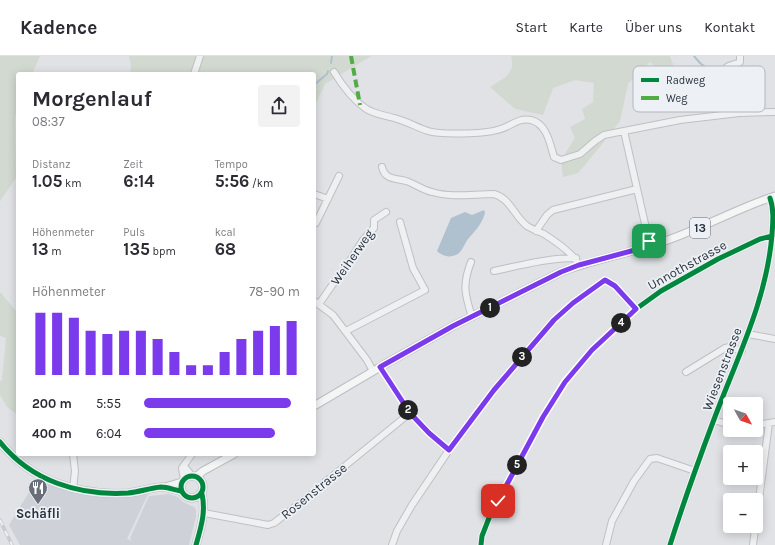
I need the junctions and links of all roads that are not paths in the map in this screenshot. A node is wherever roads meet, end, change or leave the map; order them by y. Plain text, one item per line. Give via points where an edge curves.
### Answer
1 (200, 56) edge
2 (740, 56) edge
3 (729, 66) edge
4 (195, 72) edge
5 (334, 72) dead end
6 (739, 112) joint
7 (775, 112) edge
8 (624, 131) junction
9 (382, 166) dead end
10 (339, 176) dead end
11 (637, 189) junction
12 (316, 195) edge
13 (772, 197) edge
14 (328, 199) junction
15 (386, 212) dead end
16 (400, 222) dead end
17 (316, 223) dead end
18 (536, 231) junction
19 (772, 236) junction
20 (650, 246) junction
21 (471, 262) dead end
22 (577, 262) junction
23 (494, 271) dead end
24 (316, 302) edge
25 (636, 309) junction
26 (472, 317) junction
27 (346, 331) junction
28 (748, 334) junction
29 (775, 339) edge
30 (742, 351) junction
31 (376, 369) junction
32 (686, 372) dead end
33 (316, 405) edge
34 (410, 413) junction
35 (714, 420) junction
36 (723, 423) edge
37 (772, 423) edge
38 (0, 442) edge
39 (449, 450) junction
40 (73, 456) edge
41 (191, 456) edge
42 (230, 456) edge
43 (184, 466) junction
44 (212, 466) junction
45 (695, 471) junction
46 (194, 476) junction
47 (183, 481) junction
48 (202, 482) junction
49 (165, 487) junction
50 (73, 489) junction
51 (182, 491) junction
52 (202, 494) junction
53 (193, 499) junction
54 (204, 512) junction
55 (196, 545) edge
56 (392, 545) edge
57 (481, 545) edge
58 (606, 545) edge
59 (670, 545) edge
60 (753, 545) edge

1 - 4 street
2 - 3 street via 740,62
5 - 8 street via 351,94 370,111 429,131 455,134 498,130 519,121 533,121 546,133 554,157 561,160 580,154 604,134
6 - 7 street
6 - 8 street
8 - 11 street
9 - 18 street via 387,176 432,192 453,196 494,194 503,197 519,218
10 - 14 street
11 - 18 street via 553,210
11 - 20 street
12 - 14 street
13 - 19 street, Wiesenstrasse
13 - 20 main road, 13
14 - 17 street
15 - 24 street, Weiherweg via 374,220 374,228 363,240 342,273
16 - 27 street via 413,268 425,290
18 - 22 street
19 - 25 street, Unnothstrasse via 760,239 682,278
19 - 28 street, Wiesenstrasse via 760,296
20 - 22 main road, 13
21 - 26 street via 467,274 466,295
22 - 23 street via 558,258
22 - 26 main road, 13
24 - 27 street via 333,315
25 - 39 street via 615,286 605,280 573,303 554,320 498,385
25 - 57 street, Unnothstrasse via 592,350 565,382 543,417 489,518
26 - 31 main road, 13
27 - 31 street
28 - 29 street
28 - 30 street, Wiesenstrasse
30 - 32 street via 725,348
30 - 35 street, Wiesenstrasse
31 - 33 main road, 13
31 - 34 street
34 - 39 street
34 - 54 street, Rosenstrasse via 274,524
35 - 36 street
35 - 45 street, Wiesenstrasse
37 - 60 street
38 - 50 main road via 14,458 38,476
39 - 56 street via 412,505
40 - 50 street
41 - 43 street
42 - 44 main road
43 - 46 street
43 - 47 street
44 - 46 main road
44 - 48 main road
45 - 58 street via 658,458 650,459 634,481 612,521
45 - 59 street, Wiesenstrasse
46 - 47 main road
46 - 48 main road
47 - 49 main road
47 - 51 main road
48 - 52 main road
49 - 50 main road via 109,494
49 - 51 main road
51 - 53 main road via 185,496
52 - 53 main road
52 - 54 main road
53 - 54 main road
54 - 55 main road

